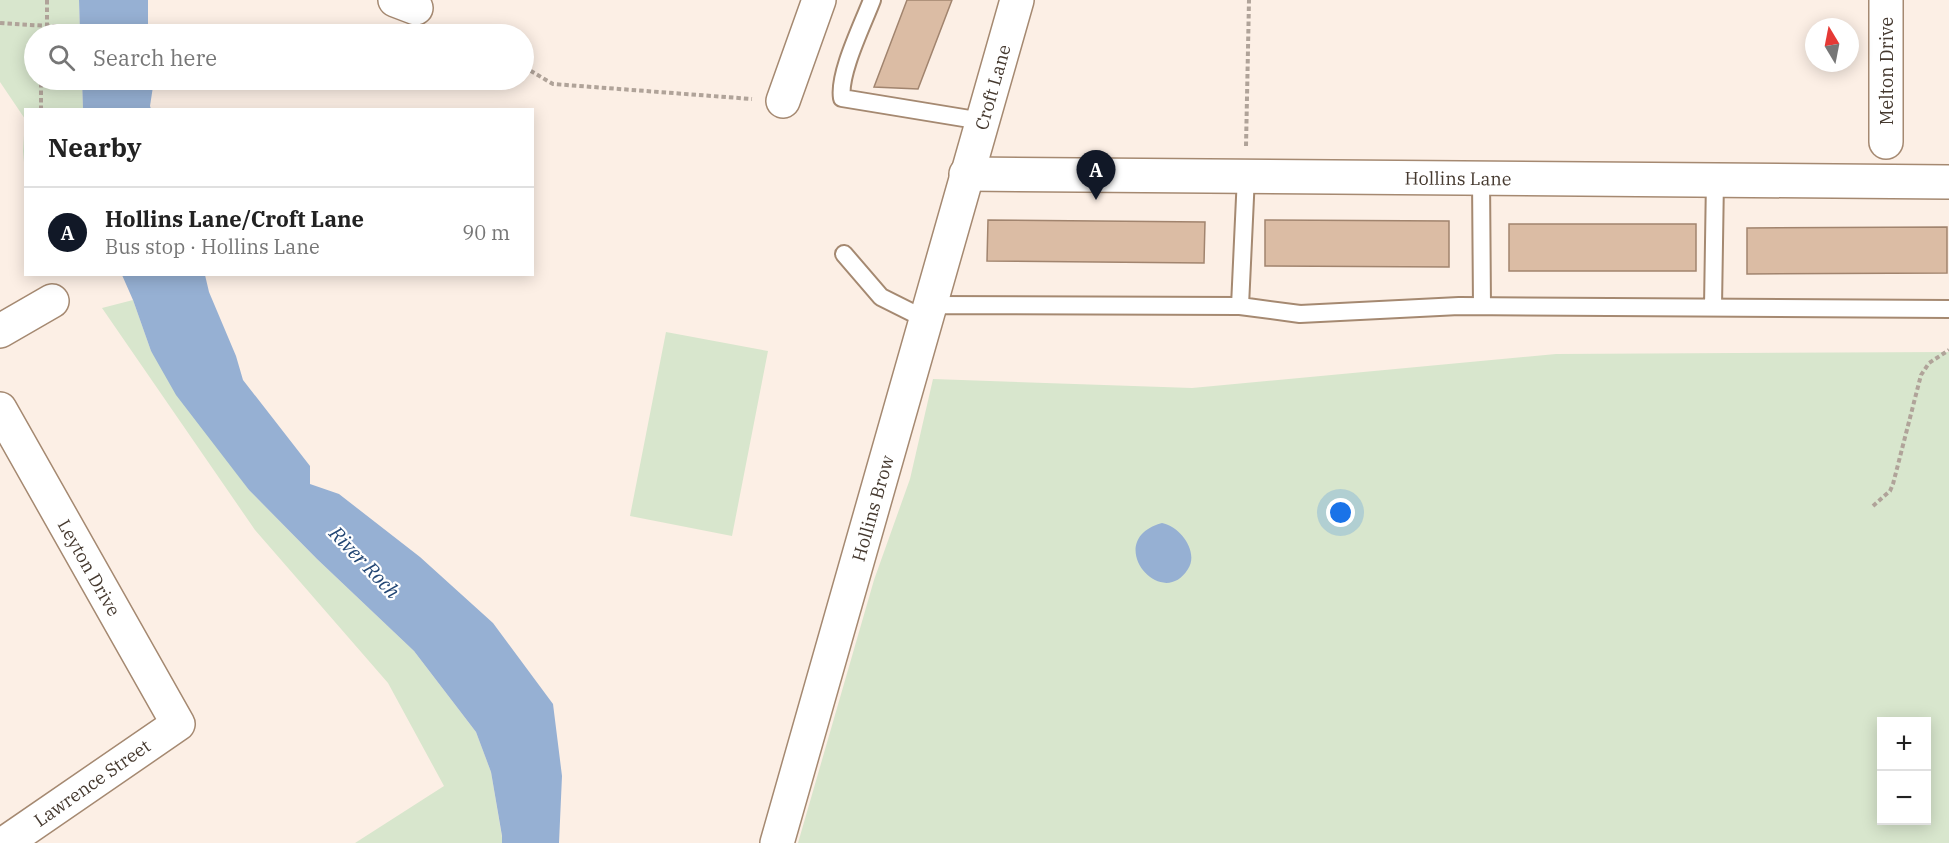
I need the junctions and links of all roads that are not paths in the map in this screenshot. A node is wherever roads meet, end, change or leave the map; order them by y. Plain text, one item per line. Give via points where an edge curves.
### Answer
1 (819, 0) edge
2 (872, 0) edge
3 (1017, 0) edge
4 (1886, 0) edge
5 (783, 101) road end
6 (982, 121) junction
7 (1886, 142) dead end
8 (966, 174) junction
9 (1246, 176) junction
10 (1481, 178) junction
11 (1715, 179) junction
12 (1949, 182) edge
13 (844, 254) dead end
14 (52, 301) dead end
15 (1240, 306) junction
16 (1482, 306) junction
17 (1713, 307) junction
18 (1949, 309) edge
19 (927, 312) junction
20 (0, 331) edge
21 (0, 409) edge
22 (178, 724) joint
23 (5, 843) edge
24 (777, 843) edge

1 - 5 street
2 - 6 lane via 844,73 842,98
3 - 6 street, Croft Lane
4 - 7 street, Melton Drive
6 - 8 street, Croft Lane
8 - 9 street, Hollins Lane
8 - 19 street, Hollins Brow
9 - 10 street, Hollins Lane
9 - 15 lane
10 - 11 street, Hollins Lane
10 - 16 lane
11 - 12 street, Hollins Lane
11 - 17 lane
13 - 19 lane via 881,297
14 - 20 street
15 - 16 lane via 1300,314
15 - 19 lane
16 - 17 lane
17 - 18 lane
19 - 24 street, Hollins Brow
21 - 22 street, Leyton Drive
22 - 23 street, Lawrence Street

